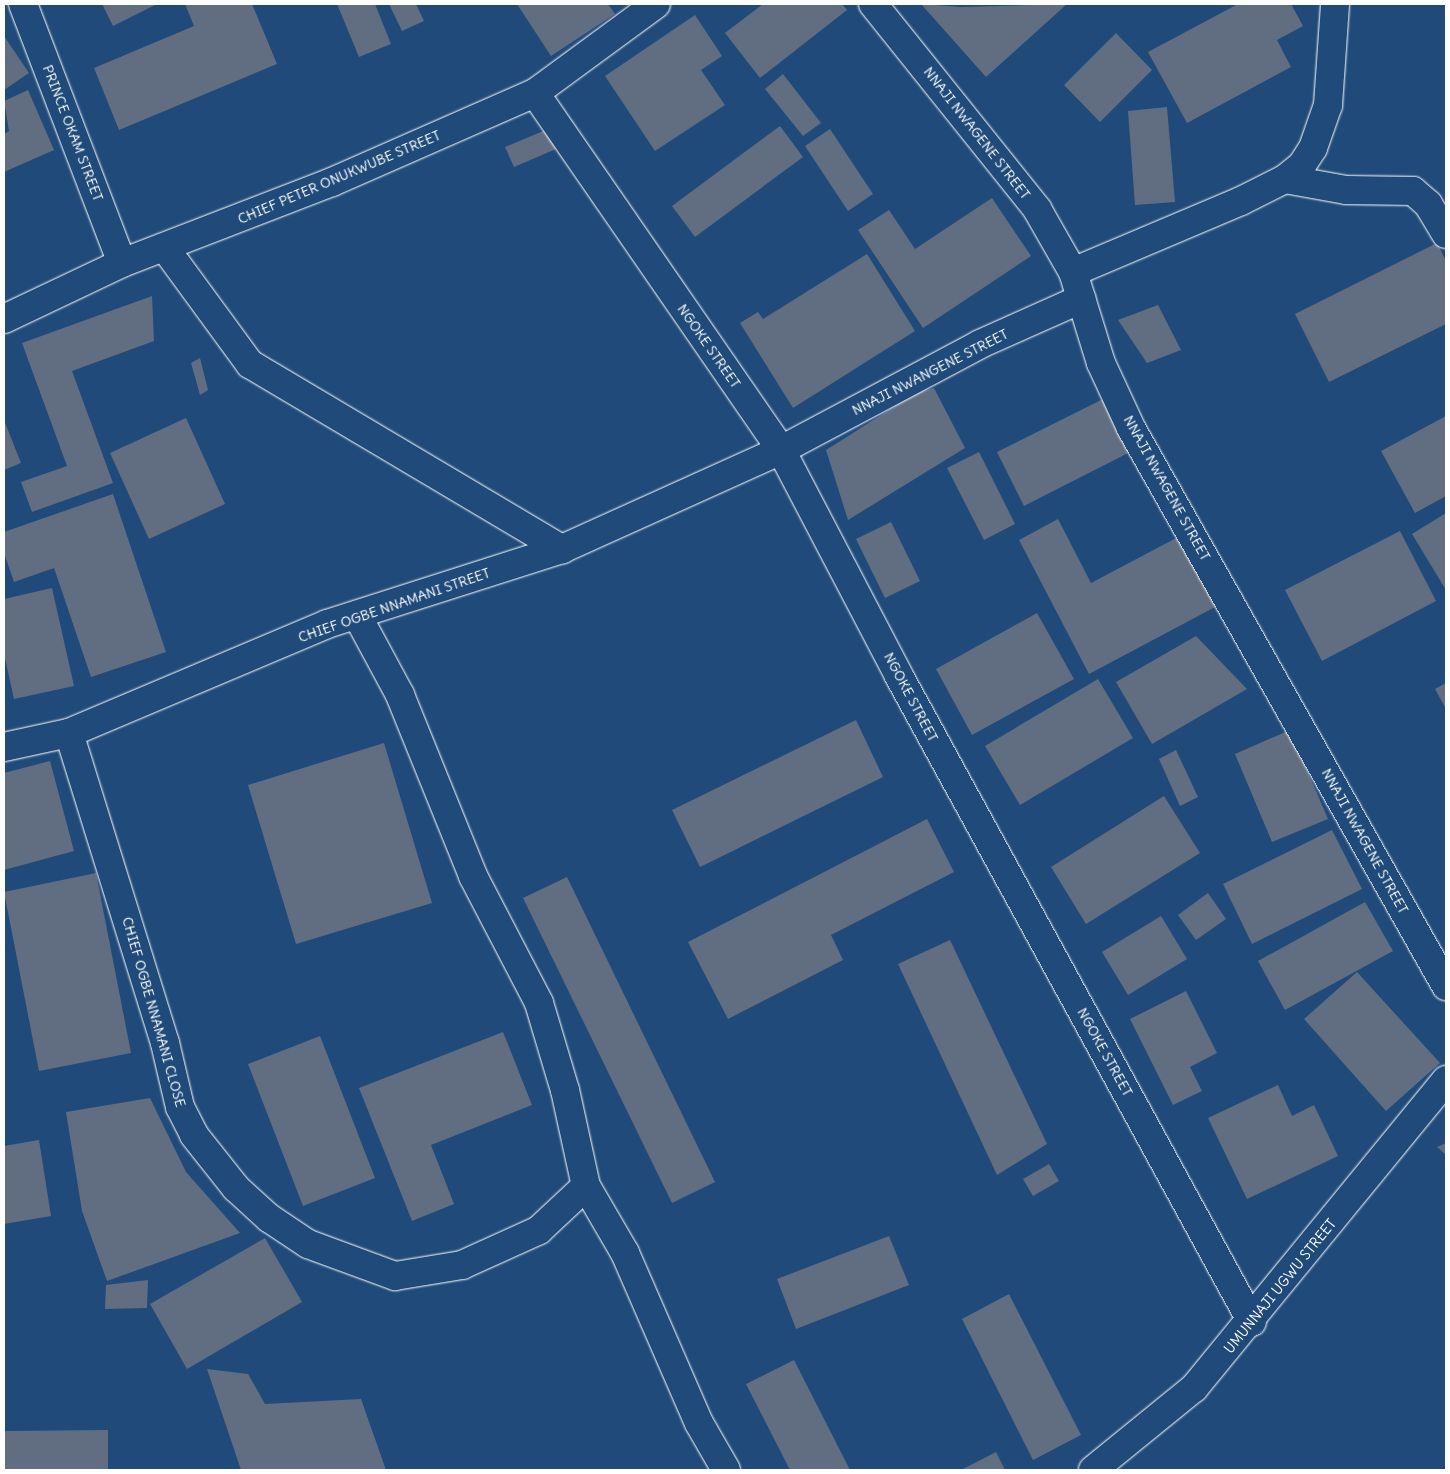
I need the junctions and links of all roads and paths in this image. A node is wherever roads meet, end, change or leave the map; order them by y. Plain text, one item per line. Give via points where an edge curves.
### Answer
1 (23, 4) edge
2 (656, 4) edge
3 (873, 4) edge
4 (1335, 4) edge
5 (535, 93) junction
6 (1285, 179) junction
7 (1446, 234) edge
8 (165, 248) junction
9 (122, 263) junction
10 (1072, 272) junction
11 (1081, 299) junction
12 (4, 318) edge
13 (781, 450) junction
14 (562, 549) junction
15 (357, 615) junction
16 (69, 733) junction
17 (4, 747) edge
18 (1446, 986) edge
19 (1446, 1080) edge
20 (586, 1186) junction
21 (1252, 1322) junction
22 (726, 1470) edge
23 (1093, 1470) edge

1 - 9 street, PRINCE OKAM STREET
2 - 5 street, CHIEF PETER ONUKWUBE STREET
3 - 10 street, NNAJI NWAGENE STREET via 1037,209
4 - 6 street via 1328,105 1313,148
5 - 8 street, CHIEF PETER ONUKWUBE STREET
5 - 13 street, NGOKE STREET
6 - 7 street via 1346,190 1414,191 1428,204
6 - 10 street
8 - 9 street, CHIEF PETER ONUKWUBE STREET
8 - 14 street via 250,364
9 - 12 street, CHIEF PETER ONUKWUBE STREET
10 - 11 street, NNAJI NWAGENE STREET
11 - 13 street, NNAJI NWANGENE STREET via 980,344
11 - 18 street, NNAJI NWAGENE STREET via 1101,362 1131,428
13 - 14 street, CHIEF OGBE NNAMANI STREET
13 - 21 street, NGOKE STREET via 899,676
14 - 15 street, CHIEF OGBE NNAMANI STREET
15 - 16 street, CHIEF OGBE NNAMANI STREET
15 - 20 street via 400,695 473,876 539,1003 565,1090
16 - 17 street, CHIEF OGBE NNAMANI STREET
16 - 20 street, CHIEF OGBE NNAMANI CLOSE via 165,1043 180,1107 194,1135 236,1188 269,1218 308,1244 395,1276 462,1265 539,1230
19 - 21 street, UMUNNAJI UGWU STREET
20 - 22 street via 625,1253 699,1423
21 - 23 street, UMUNNAJI UGWU STREET via 1194,1388

